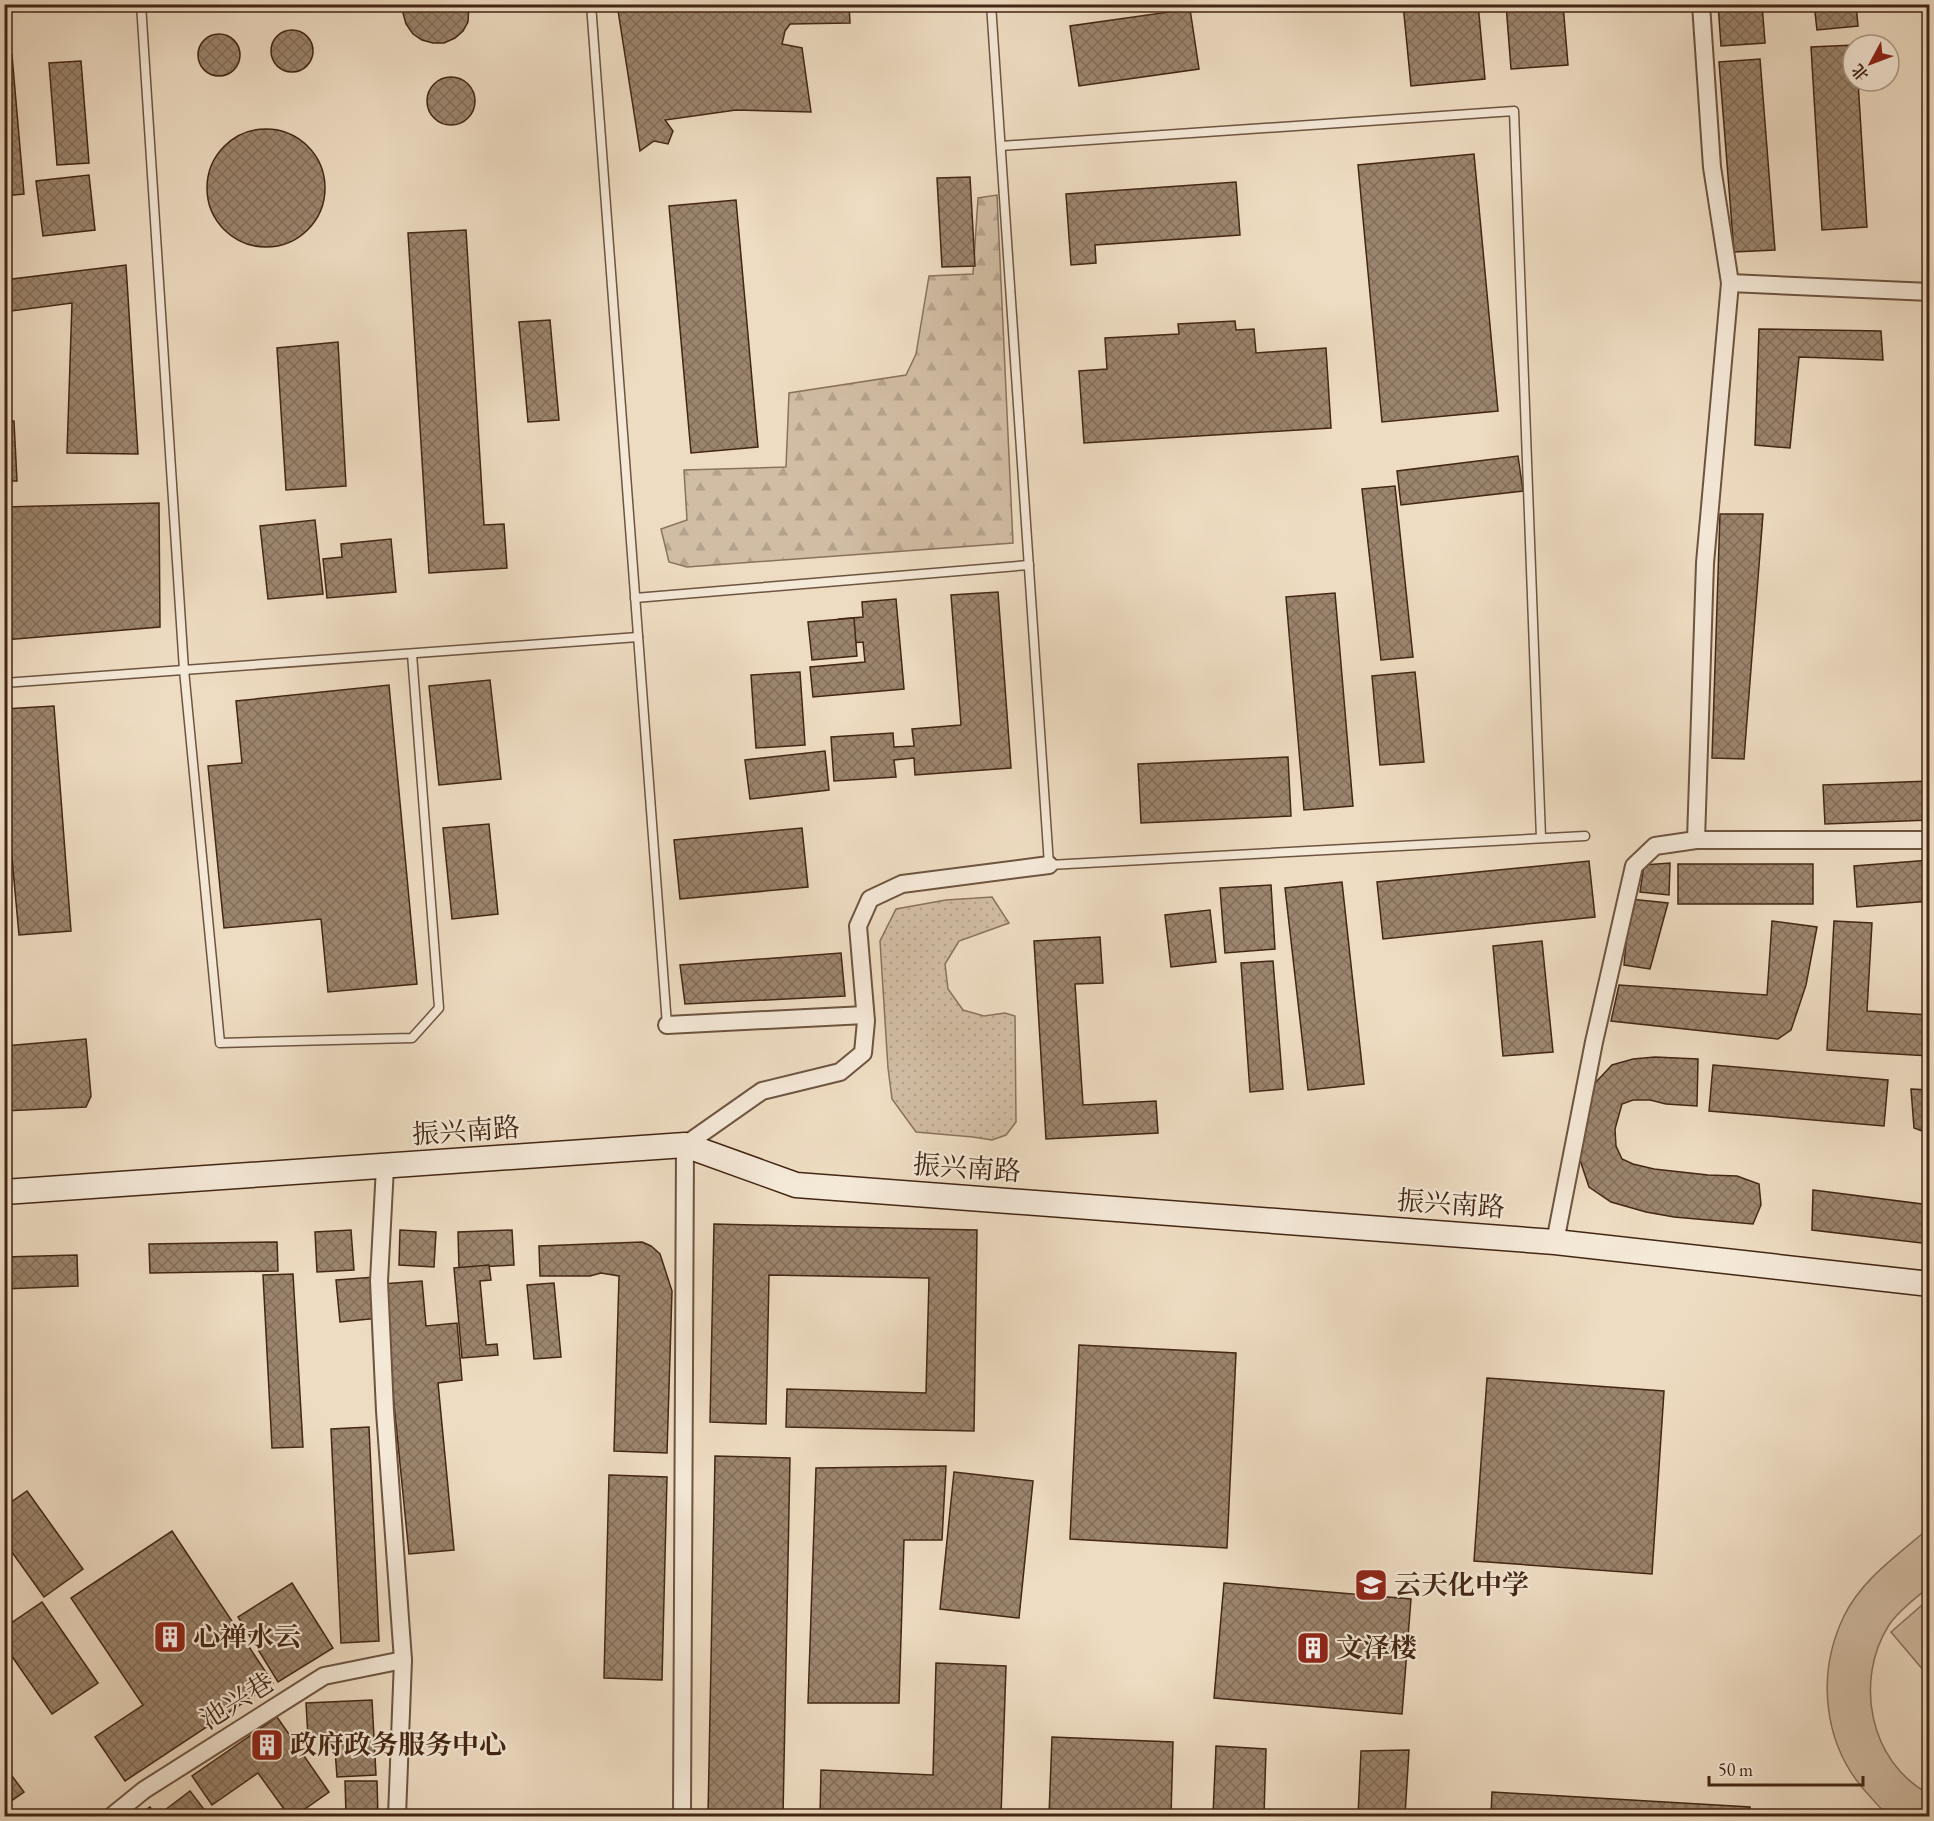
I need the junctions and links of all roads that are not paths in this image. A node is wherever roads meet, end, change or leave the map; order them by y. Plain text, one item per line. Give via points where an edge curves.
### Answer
1 (141, 4) edge
2 (591, 4) edge
3 (992, 4) edge
4 (1701, 4) edge
5 (1001, 146) junction
6 (1730, 283) junction
7 (1929, 292) edge
8 (1029, 565) junction
9 (635, 598) junction
10 (638, 637) junction
11 (412, 654) junction
12 (184, 670) junction
13 (4, 683) edge
14 (1586, 836) dead end
15 (1541, 838) junction
16 (1696, 840) junction
17 (1929, 840) edge
18 (1049, 865) junction
19 (865, 1015) junction
20 (667, 1025) joint
21 (685, 1145) junction
22 (385, 1167) junction
23 (4, 1192) edge
24 (1555, 1242) junction
25 (1929, 1284) edge
26 (403, 1660) junction
27 (112, 1816) edge
28 (397, 1816) edge
29 (682, 1816) edge

1 - 12 lane
2 - 9 lane
3 - 5 lane
4 - 6 street via 1712,167
5 - 8 lane
5 - 15 lane via 1514,111
6 - 7 street
6 - 16 street via 1706,563
8 - 9 lane
8 - 18 lane
9 - 10 lane
10 - 11 lane
10 - 20 lane
11 - 12 lane
11 - 12 lane via 439,1008 412,1038 220,1043
12 - 13 lane
14 - 15 lane
15 - 18 lane
16 - 17 street
16 - 24 street via 1655,846 1634,866
18 - 19 street via 902,884 870,899 858,926
19 - 20 street
19 - 21 street via 863,1053 840,1072 762,1091
21 - 22 main road, 振兴南路
21 - 24 main road, 振兴南路 via 796,1185
21 - 29 street
22 - 23 main road, 振兴南路
22 - 26 street via 379,1281
24 - 25 main road, 振兴南路
26 - 27 street, 池兴巷 via 324,1676 144,1790
26 - 28 street

